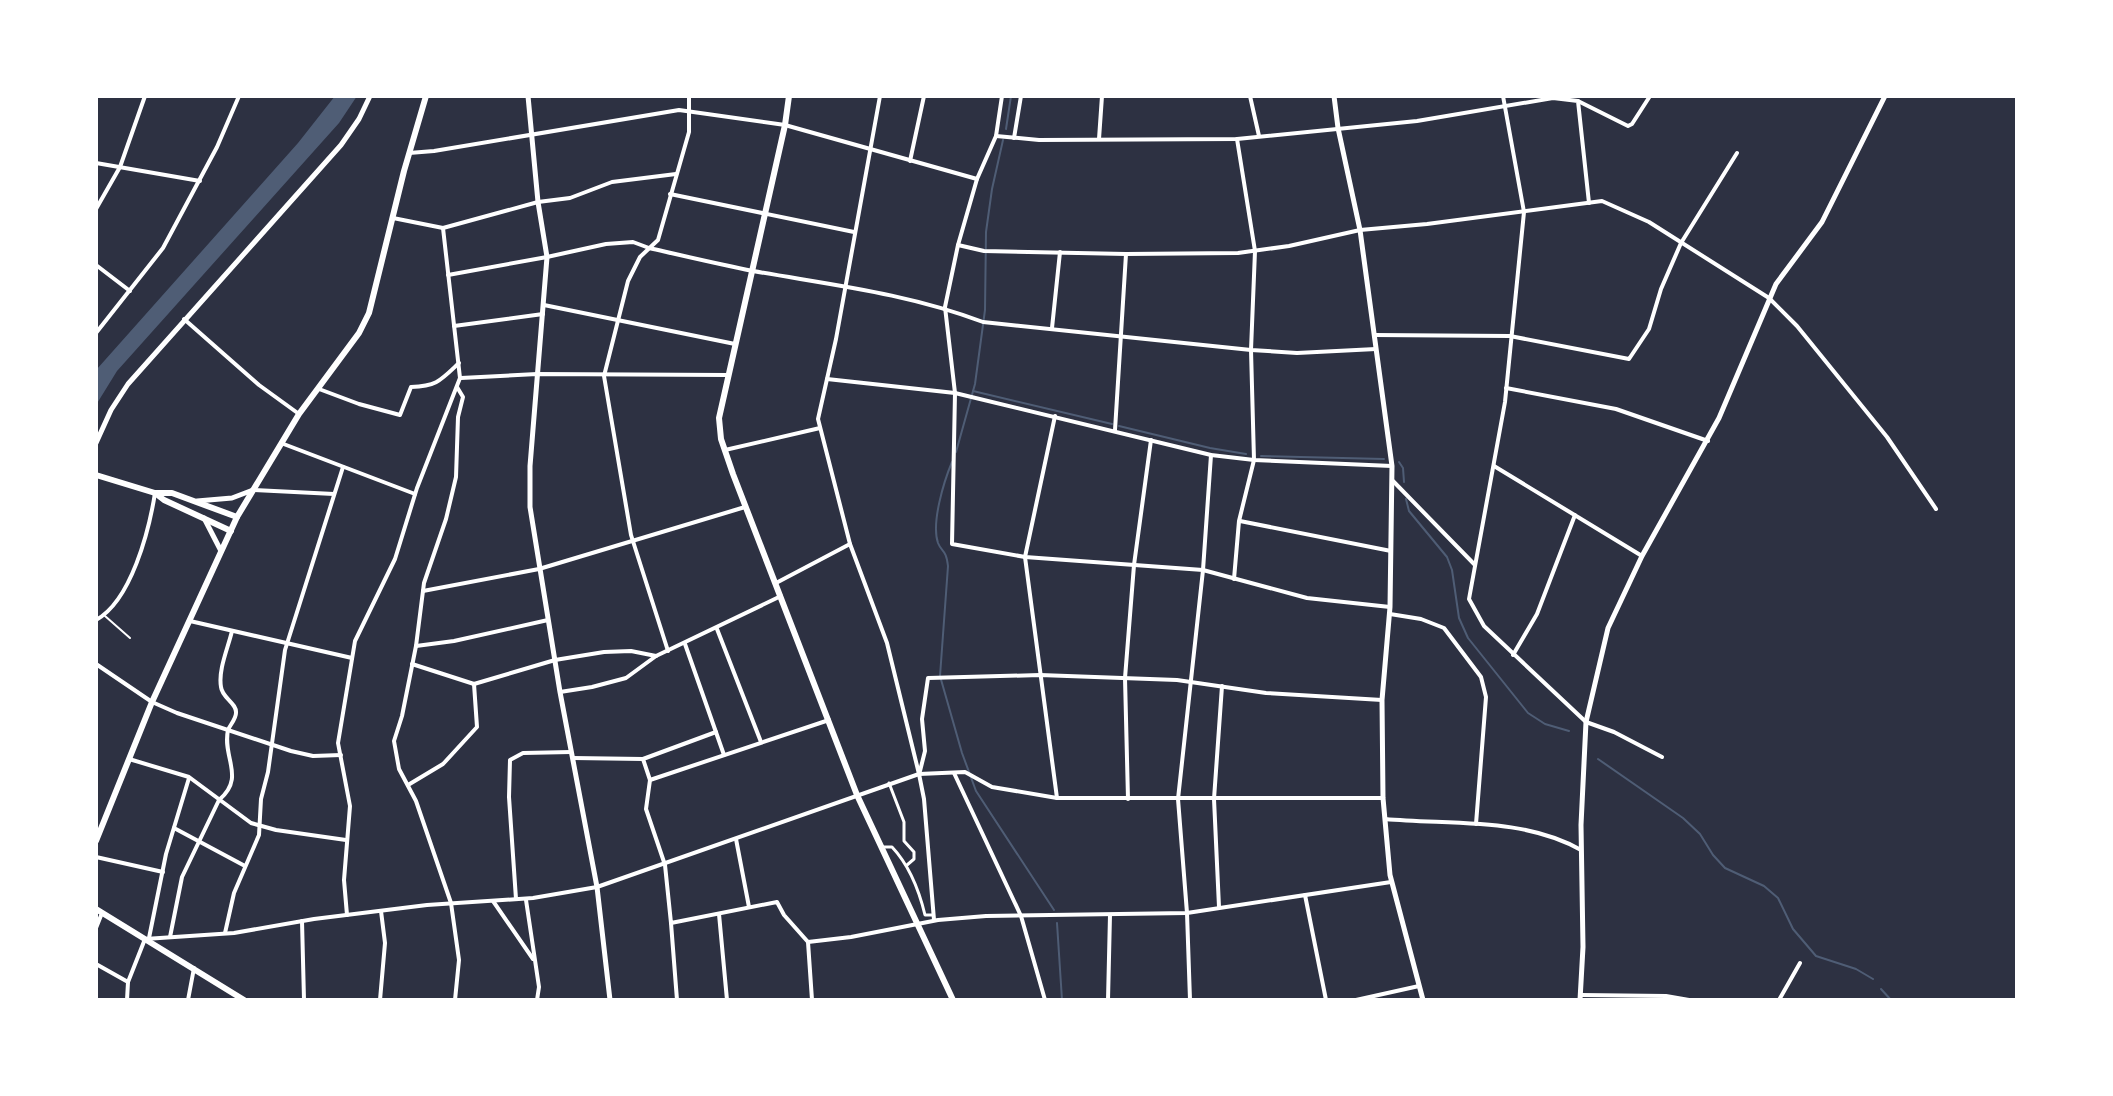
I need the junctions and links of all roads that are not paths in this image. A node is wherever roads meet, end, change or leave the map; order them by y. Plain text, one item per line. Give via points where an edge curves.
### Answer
1 (145, 96) edge
2 (239, 96) edge
3 (370, 96) edge
4 (426, 96) edge
5 (528, 96) edge
6 (689, 96) edge
7 (789, 96) edge
8 (880, 96) edge
9 (924, 96) edge
10 (1002, 96) edge
11 (1021, 96) edge
12 (1102, 96) edge
13 (1250, 96) edge
14 (1334, 96) edge
15 (1503, 96) edge
16 (1650, 96) edge
17 (1885, 96) edge
18 (1552, 97) edge
19 (1578, 101) junction
20 (1505, 105) junction
21 (690, 111) junction
22 (785, 125) junction
23 (1338, 128) junction
24 (532, 134) junction
25 (996, 136) junction
26 (1259, 136) junction
27 (1014, 138) junction
28 (1099, 139) junction
29 (1237, 139) junction
30 (869, 150) junction
31 (409, 153) junction
32 (1737, 153) dead end
33 (910, 161) junction
34 (96, 163) edge
35 (120, 167) junction
36 (676, 174) junction
37 (977, 179) junction
38 (200, 181) junction
39 (670, 194) junction
40 (538, 202) junction
41 (1589, 203) junction
42 (96, 209) edge
43 (1524, 212) junction
44 (765, 215) junction
45 (393, 218) junction
46 (443, 228) junction
47 (1360, 230) junction
48 (854, 232) junction
49 (1681, 243) junction
50 (958, 245) junction
51 (649, 248) junction
52 (1255, 251) junction
53 (1060, 252) junction
54 (1126, 254) junction
55 (547, 257) junction
56 (96, 265) edge
57 (753, 271) junction
58 (448, 275) junction
59 (845, 284) junction
60 (130, 291) junction
61 (1769, 298) junction
62 (544, 305) junction
63 (945, 307) junction
64 (543, 314) junction
65 (184, 319) junction
66 (618, 320) junction
67 (454, 326) junction
68 (1052, 328) junction
69 (96, 333) edge
70 (1119, 335) junction
71 (1374, 335) junction
72 (1510, 336) junction
73 (735, 344) junction
74 (1376, 349) junction
75 (1251, 350) junction
76 (459, 363) junction
77 (537, 374) junction
78 (727, 375) junction
79 (604, 376) junction
80 (460, 378) junction
81 (827, 379) junction
82 (457, 387) junction
83 (1506, 388) junction
84 (319, 389) junction
85 (955, 393) junction
86 (299, 414) junction
87 (1055, 416) junction
88 (820, 428) junction
89 (1115, 430) junction
90 (1151, 440) junction
91 (1708, 441) junction
92 (96, 443) edge
93 (281, 443) junction
94 (724, 451) junction
95 (1211, 455) junction
96 (1254, 460) junction
97 (1392, 466) junction
98 (1493, 466) junction
99 (343, 467) junction
100 (96, 475) edge
101 (1392, 479) junction
102 (254, 490) junction
103 (155, 493) junction
104 (334, 494) junction
105 (415, 494) junction
106 (196, 501) junction
107 (746, 507) junction
108 (1936, 509) dead end
109 (1575, 515) junction
110 (237, 517) junction
111 (204, 518) junction
112 (1239, 521) junction
113 (231, 531) junction
114 (633, 541) junction
115 (850, 544) junction
116 (221, 551) junction
117 (1391, 551) junction
118 (1642, 556) junction
119 (1025, 557) junction
120 (1134, 565) junction
121 (1475, 565) junction
122 (539, 569) junction
123 (1203, 570) junction
124 (1234, 579) junction
125 (776, 583) junction
126 (423, 591) junction
127 (781, 596) junction
128 (1390, 610) junction
129 (105, 616) junction
130 (96, 620) edge
131 (548, 620) junction
132 (190, 621) junction
133 (717, 628) junction
134 (232, 631) junction
135 (130, 638) dead end
136 (685, 644) junction
137 (287, 645) junction
138 (416, 646) junction
139 (668, 651) junction
140 (1513, 655) junction
141 (656, 656) junction
142 (352, 658) junction
143 (555, 660) junction
144 (96, 664) edge
145 (412, 664) junction
146 (1040, 675) junction
147 (1125, 678) junction
148 (1191, 681) junction
149 (474, 684) junction
150 (1222, 686) junction
151 (560, 692) junction
152 (1382, 700) junction
153 (152, 702) junction
154 (829, 720) junction
155 (1586, 722) junction
156 (228, 731) junction
157 (716, 732) junction
158 (761, 742) junction
159 (272, 745) junction
160 (341, 755) junction
161 (571, 755) junction
162 (724, 755) junction
163 (1662, 757) dead end
164 (129, 759) junction
165 (643, 759) junction
166 (954, 771) junction
167 (919, 774) junction
168 (189, 777) junction
169 (650, 780) junction
170 (889, 783) junction
171 (408, 785) junction
172 (857, 795) junction
173 (1057, 798) junction
174 (1383, 798) junction
175 (1128, 799) junction
176 (1178, 799) junction
177 (1214, 799) junction
178 (219, 800) junction
179 (1385, 819) junction
180 (1476, 824) junction
181 (260, 826) junction
182 (173, 828) junction
183 (736, 839) junction
184 (200, 840) junction
185 (346, 840) junction
186 (96, 841) edge
187 (881, 847) junction
188 (1581, 850) junction
189 (96, 857) edge
190 (665, 865) junction
191 (245, 866) junction
192 (907, 866) junction
193 (163, 872) junction
194 (1392, 882) junction
195 (597, 887) junction
196 (1305, 895) junction
197 (516, 899) junction
198 (526, 899) junction
199 (493, 901) junction
200 (451, 903) junction
201 (749, 908) junction
202 (1219, 908) junction
203 (381, 910) junction
204 (99, 911) edge
205 (1187, 913) junction
206 (719, 914) junction
207 (347, 915) junction
208 (1110, 915) junction
209 (1021, 916) junction
210 (934, 917) junction
211 (302, 921) junction
212 (671, 923) junction
213 (915, 923) junction
214 (96, 928) edge
215 (225, 933) junction
216 (170, 937) junction
217 (147, 939) junction
218 (808, 942) junction
219 (534, 961) junction
220 (1800, 963) dead end
221 (96, 964) edge
222 (194, 968) junction
223 (128, 982) junction
224 (1419, 986) junction
225 (1580, 997) edge
226 (127, 1000) edge
227 (188, 1000) edge
228 (244, 1000) edge
229 (304, 1000) edge
230 (380, 1000) edge
231 (455, 1000) edge
232 (537, 1000) edge
233 (610, 1000) edge
234 (677, 1000) edge
235 (727, 1000) edge
236 (812, 1000) edge
237 (953, 1000) edge
238 (1045, 1000) edge
239 (1108, 1000) edge
240 (1190, 1000) edge
241 (1326, 1000) edge
242 (1356, 1000) edge
243 (1423, 1000) edge
244 (1689, 1000) edge
245 (1779, 1000) edge

1 - 35 street
2 - 38 street
3 - 65 street via 341,145
4 - 31 main road
5 - 24 street
6 - 21 street
7 - 22 main road
8 - 30 street
9 - 33 street
10 - 25 street
11 - 27 street
12 - 28 street
13 - 26 street
14 - 23 street
15 - 20 street
16 - 19 street via 1628,126
17 - 61 street via 1822,222
18 - 19 street
18 - 20 street
19 - 41 street
20 - 23 street
20 - 43 street
21 - 22 street
21 - 24 street
21 - 36 street
22 - 30 street
22 - 44 main road
23 - 26 street
23 - 47 street
24 - 31 street
24 - 40 street
25 - 27 street
25 - 37 street
26 - 29 street
27 - 28 street
28 - 29 street
29 - 52 street
30 - 33 street
30 - 48 street
31 - 45 main road
32 - 49 street
33 - 37 street
34 - 35 street
35 - 38 street
35 - 42 street
36 - 39 street
36 - 40 street via 612,182 570,198
37 - 50 street
38 - 60 street via 155,261
39 - 44 street
39 - 51 street via 658,240
40 - 46 street
40 - 55 street
41 - 43 street
41 - 49 street via 1602,201
43 - 47 street
43 - 72 street
44 - 48 street
44 - 57 main road
45 - 46 street
45 - 84 main road via 369,313
46 - 58 street
47 - 52 street
47 - 71 street
48 - 59 street
49 - 61 street
49 - 72 street via 1649,329 1629,359
50 - 53 street via 984,251
50 - 63 street
51 - 55 street via 633,242 606,244
51 - 57 street
51 - 66 street via 628,281
52 - 54 street
52 - 75 street
53 - 54 street
53 - 68 street
54 - 70 street
55 - 58 street
55 - 62 street
56 - 60 street
57 - 59 street
57 - 73 main road
58 - 67 street
59 - 63 street
59 - 81 street
60 - 69 street
61 - 91 street
61 - 108 street via 1887,437
62 - 64 street
62 - 66 street
63 - 68 street via 983,322
63 - 85 street
64 - 67 street
64 - 77 street
65 - 86 street
65 - 92 street via 119,397
66 - 73 street
66 - 79 street
67 - 76 street
68 - 70 street
70 - 75 street
70 - 89 street
71 - 72 street
71 - 74 street
72 - 83 street
73 - 78 main road
74 - 75 street
74 - 97 street
75 - 96 street
76 - 80 street
76 - 84 street via 438,382 411,387 400,415
77 - 79 street
77 - 80 street
77 - 122 street via 530,482
78 - 79 street
78 - 94 main road via 719,418
79 - 114 street
80 - 82 street
81 - 85 street
81 - 88 street
82 - 105 street
82 - 126 street via 463,397 456,477
83 - 91 street via 1616,409
83 - 98 street
84 - 86 main road
85 - 87 street
85 - 119 street via 952,544
86 - 93 main road
87 - 89 street
87 - 119 street
88 - 94 street
88 - 115 street
89 - 90 street
90 - 95 street
90 - 120 street
91 - 118 street
93 - 99 street
93 - 102 main road
94 - 107 main road
95 - 96 street
95 - 123 street
96 - 97 street
96 - 112 street
97 - 101 street
98 - 109 street
98 - 121 street
99 - 104 street
99 - 105 street
100 - 103 main road
101 - 117 street
101 - 121 street
102 - 104 street
102 - 106 street via 226,500
102 - 110 main road
103 - 106 main road
103 - 111 main road
103 - 129 street via 129,578
104 - 137 street
105 - 142 street via 395,559 355,641
106 - 110 main road
107 - 114 street
107 - 125 main road
109 - 118 street
109 - 140 street via 1537,614
110 - 113 main road
111 - 113 main road
111 - 116 street
112 - 117 street
112 - 124 street
113 - 116 main road
114 - 122 street
114 - 139 street
115 - 125 street
115 - 167 street via 887,643
116 - 132 main road
117 - 128 street
118 - 155 street via 1608,628
119 - 120 street
119 - 146 street
120 - 123 street
120 - 147 street
121 - 140 street via 1469,599 1484,626
122 - 126 street
122 - 131 street
123 - 124 street
123 - 148 street
124 - 128 street via 1307,598
125 - 127 main road
126 - 138 street
127 - 133 street
127 - 154 main road
128 - 152 street
128 - 180 street via 1444,628 1481,677 1486,697
129 - 130 street
129 - 135 lane
131 - 138 street
131 - 143 street
132 - 134 street
132 - 153 main road
133 - 136 street
133 - 158 street
134 - 137 street
134 - 156 street via 220,681 236,713
136 - 139 street
136 - 157 street
137 - 142 street
137 - 159 street
138 - 145 street
139 - 141 street
140 - 155 street
141 - 143 street via 631,651
141 - 151 street via 626,678
142 - 160 street via 338,743
143 - 149 street
143 - 151 street
144 - 153 street
145 - 149 street
145 - 171 street via 394,741
146 - 147 street
146 - 167 street via 928,678
146 - 173 street
147 - 148 street
147 - 175 street
148 - 150 street
148 - 176 street
149 - 171 street via 477,727 443,764
150 - 152 street
150 - 177 street
151 - 161 street
152 - 174 street
153 - 156 street
153 - 164 main road
154 - 158 street
154 - 172 main road
155 - 163 street
155 - 188 street
156 - 159 street
156 - 178 street via 233,769 229,792
157 - 162 street
157 - 165 street
158 - 162 street
159 - 160 street via 313,756
159 - 181 street
160 - 185 street via 350,806
161 - 165 street
161 - 195 street
161 - 197 street via 523,753 510,760
162 - 169 street
164 - 168 street
164 - 186 main road
165 - 169 street
166 - 167 street
166 - 173 street via 992,787
166 - 209 street
167 - 170 street
167 - 210 street
168 - 178 street
168 - 182 street
169 - 190 street via 646,809
170 - 172 street
170 - 192 street via 904,822 904,841 914,852
171 - 200 street
172 - 183 street
172 - 187 main road
173 - 175 street
174 - 177 street
174 - 179 street
175 - 176 street
176 - 177 street
176 - 205 street
177 - 202 street
178 - 181 street
178 - 184 street
179 - 180 street
179 - 194 street
180 - 188 street via 1537,831
181 - 185 street
181 - 191 street
182 - 184 street
182 - 193 street
183 - 190 street
183 - 201 street
184 - 191 street
184 - 216 street via 182,877
185 - 207 street
187 - 192 street via 892,847
187 - 213 main road
188 - 225 street
189 - 193 street
190 - 195 street
190 - 212 street
191 - 215 street
192 - 210 street via 925,915
193 - 217 street
194 - 196 street
194 - 224 street
195 - 198 street
195 - 233 street
196 - 202 street
196 - 241 street
197 - 198 street
197 - 199 street
198 - 219 street
199 - 200 street
199 - 219 street
200 - 203 street
200 - 231 street via 459,960
201 - 206 street
201 - 218 street via 777,902
202 - 205 street
203 - 207 street
203 - 230 street via 385,943
204 - 214 street
204 - 217 main road
205 - 208 street
205 - 240 street
206 - 212 street
206 - 235 street
207 - 211 street
208 - 209 street
208 - 239 street
209 - 210 street
209 - 238 street
210 - 213 street
211 - 215 street
211 - 229 street
212 - 234 street
213 - 218 street
213 - 237 main road
215 - 216 street
216 - 217 street
217 - 222 main road
217 - 223 street
218 - 236 street
219 - 232 street
220 - 245 street
221 - 223 street
222 - 227 street
222 - 228 main road
223 - 226 street
224 - 242 street
224 - 243 street
225 - 244 street

